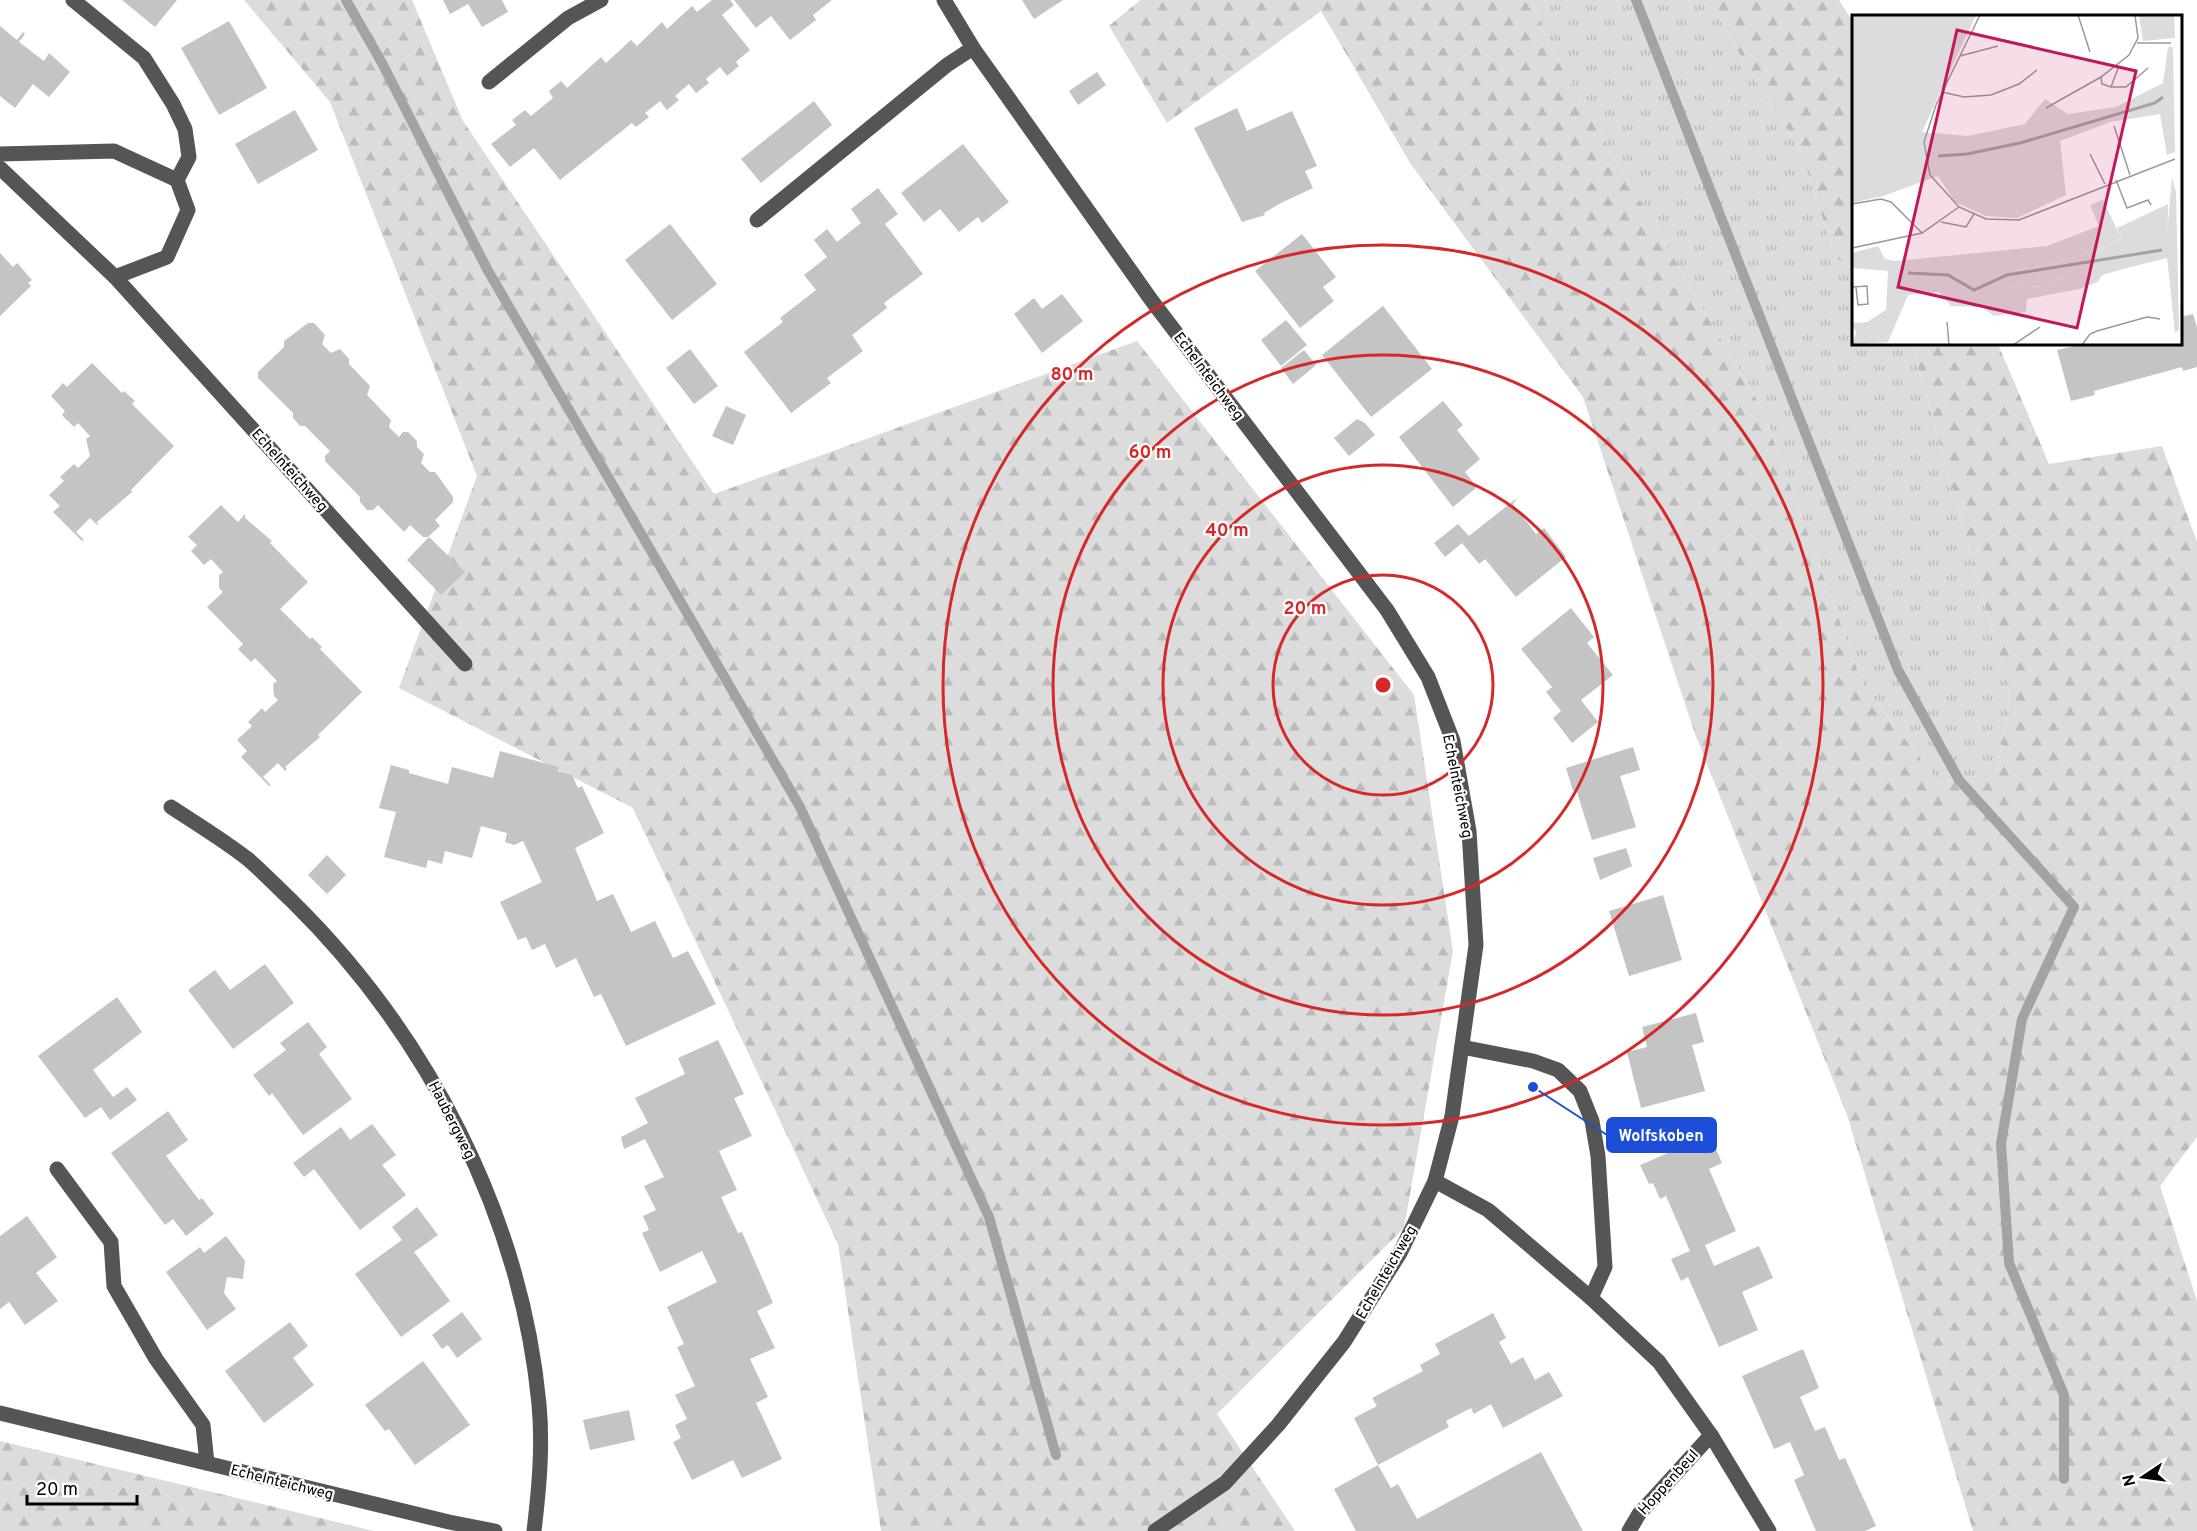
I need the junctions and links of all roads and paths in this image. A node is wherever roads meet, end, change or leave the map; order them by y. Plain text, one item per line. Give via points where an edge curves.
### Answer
1 (73, 0) edge
2 (601, 0) edge
3 (944, 0) edge
4 (973, 48) junction
5 (489, 82) dead end
6 (0, 154) edge
7 (0, 168) edge
8 (177, 180) junction
9 (757, 220) dead end
10 (115, 277) junction
11 (465, 664) dead end
12 (171, 807) dead end
13 (1462, 1047) junction
14 (57, 1169) dead end
15 (1435, 1181) junction
16 (1591, 1298) junction
17 (0, 1413) edge
18 (1711, 1435) junction
19 (207, 1463) junction
20 (495, 1531) edge
21 (534, 1531) edge
22 (1155, 1531) edge
23 (1629, 1531) edge
24 (1769, 1531) edge

1 - 8 street via 144,58 173,104 185,129 189,157
2 - 5 street via 568,18
3 - 4 street, Echelnteichweg
4 - 9 street
4 - 13 street, Echelnteichweg via 1152,300 1387,610 1428,677 1453,741 1468,831 1476,945
6 - 8 street via 114,151
7 - 10 street, Echelnteichweg
8 - 10 street via 188,210 167,257
10 - 11 street, Echelnteichweg
12 - 21 street, Haubergweg via 249,860 323,932 368,986 428,1073 463,1138 498,1220 531,1346 539,1406 541,1473
13 - 15 street, Echelnteichweg via 1452,1116
13 - 16 street via 1558,1070 1580,1091 1592,1121 1598,1156 1605,1267
14 - 19 street via 111,1242 114,1286 156,1359 203,1425
15 - 16 street via 1488,1210
15 - 22 street, Echelnteichweg via 1400,1253 1344,1342 1278,1425 1225,1483
16 - 18 street via 1659,1362
17 - 19 street, Echelnteichweg
18 - 23 street, Hoppenbeul via 1639,1514
18 - 24 street
19 - 20 street, Echelnteichweg

